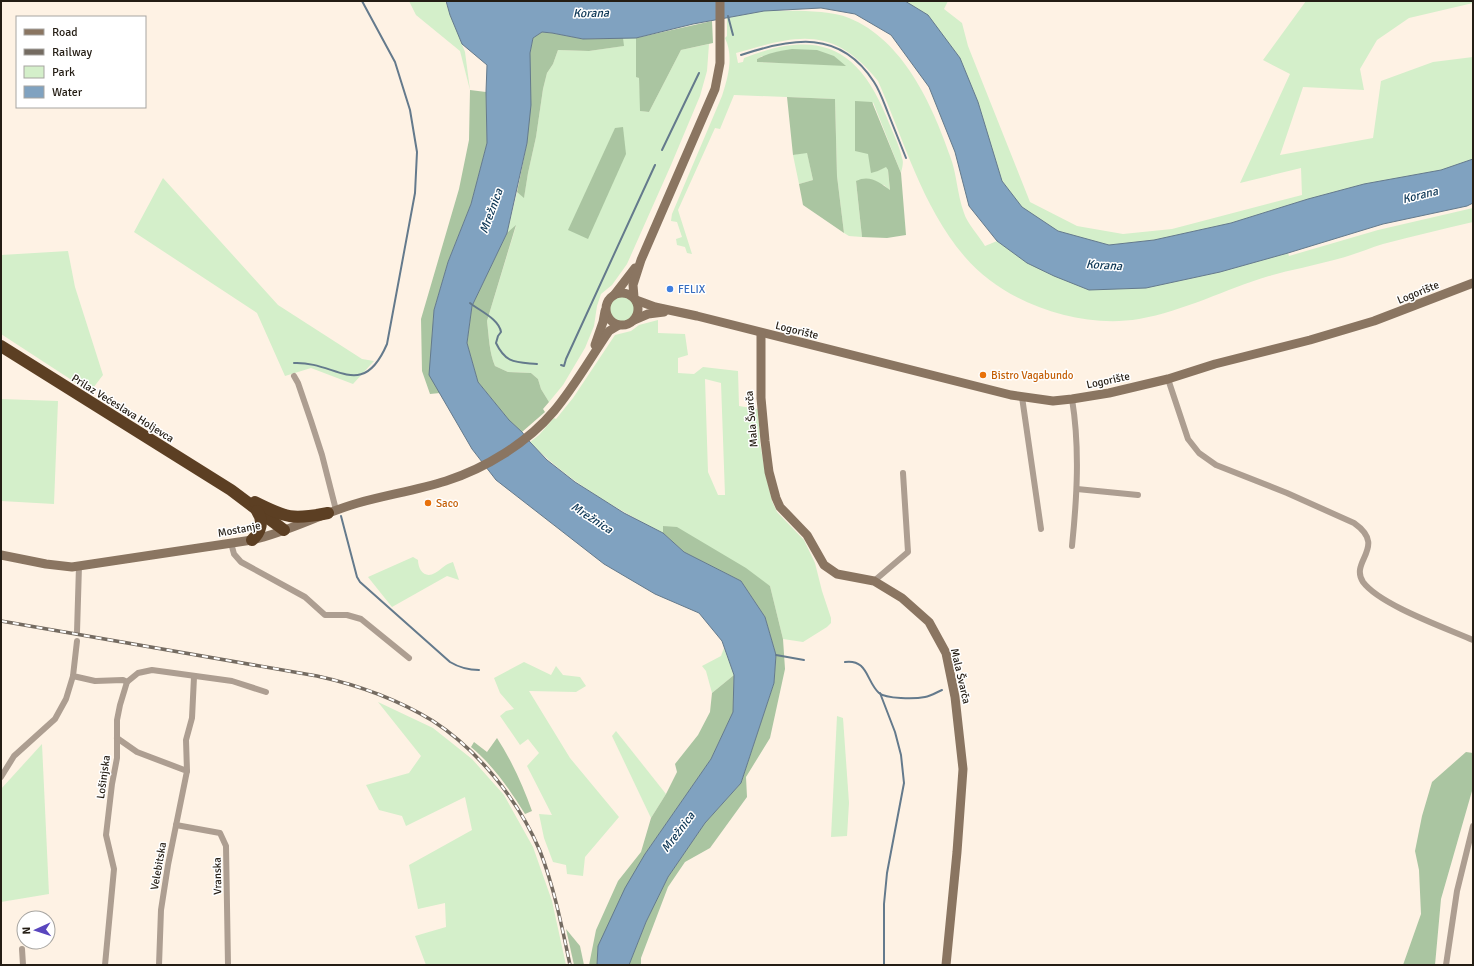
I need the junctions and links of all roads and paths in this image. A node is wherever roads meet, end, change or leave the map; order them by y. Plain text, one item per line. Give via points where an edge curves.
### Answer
1 (720, 1) edge
2 (641, 260) junction
3 (1473, 283) edge
4 (614, 294) junction
5 (635, 299) junction
6 (605, 309) junction
7 (671, 311) junction
8 (634, 320) junction
9 (619, 325) junction
10 (761, 333) junction
11 (1, 346) edge
12 (591, 358) junction
13 (294, 376) dead end
14 (1168, 379) junction
15 (1022, 397) junction
16 (1072, 399) junction
17 (903, 473) dead end
18 (1077, 489) junction
19 (231, 490) junction
20 (1138, 495) dead end
21 (257, 511) junction
22 (332, 512) junction
23 (281, 515) junction
24 (1040, 529) dead end
25 (284, 530) junction
26 (252, 540) junction
27 (231, 543) junction
28 (1072, 546) dead end
29 (1, 555) edge
30 (79, 566) junction
31 (874, 581) junction
32 (77, 632) dead end
33 (1473, 640) edge
34 (76, 641) dead end
35 (409, 658) dead end
36 (73, 676) junction
37 (194, 677) junction
38 (128, 682) junction
39 (266, 692) dead end
40 (117, 738) junction
41 (187, 771) junction
42 (1, 777) edge
43 (176, 825) junction
44 (1473, 826) edge
45 (22, 950) dead end
46 (22, 965) edge
47 (105, 965) edge
48 (159, 965) edge
49 (228, 965) edge
50 (946, 965) edge
51 (1446, 965) edge

1 - 2 main road via 720,70
2 - 4 main road
2 - 5 main road via 633,285
3 - 14 main road, Logorište via 1374,321
4 - 5 main road via 625,292
4 - 6 main road via 608,300
5 - 7 main road, Logorište
5 - 8 main road via 638,311
6 - 9 main road via 608,318
6 - 12 main road
7 - 8 main road, Logorište via 648,314
7 - 10 main road, Logorište
8 - 9 main road
9 - 12 main road via 609,331
10 - 15 main road, Logorište
10 - 31 main road, Mala Švarča via 761,398 769,472 776,498 786,514 807,535 824,565 837,574
11 - 19 highway, Prilaz Većeslava Holjevca
12 - 22 main road, Mostanje via 553,413 521,442 491,461 444,482
13 - 22 street via 325,466
14 - 16 main road, Logorište
14 - 33 street via 1188,439 1199,453 1216,465 1287,493 1362,528 1369,542 1360,569 1363,582 1377,595 1410,613
15 - 16 main road, Logorište via 1053,401
15 - 24 street
16 - 18 street via 1077,446
17 - 31 street via 908,552
18 - 20 street
18 - 28 street
19 - 21 highway, Prilaz Većeslava Holjevca
19 - 23 highway, Prilaz Većeslava Holjevca
21 - 25 highway, Prilaz Većeslava Holjevca
21 - 26 highway via 261,525
22 - 23 highway, Prilaz Većeslava Holjevca via 304,517
22 - 25 main road, Mostanje
23 - 25 highway
25 - 26 main road, Mostanje
26 - 27 main road, Mostanje
27 - 30 main road, Mostanje
27 - 35 street via 234,554 241,562 305,597 326,615 347,615 361,619
29 - 30 main road, Mostanje via 60,566
30 - 32 street
31 - 50 main road, Mala Švarča via 902,598 929,622 946,652 955,697 963,769
34 - 36 street
36 - 38 street via 95,681
36 - 42 street via 66,699 55,719 14,756
37 - 38 street via 152,670 138,673
37 - 39 street via 232,682
37 - 41 street, Velebitska via 192,718 186,740
38 - 40 street, Lošinjska via 120,705
40 - 41 street via 137,752
40 - 47 street, Lošinjska via 117,758 106,835 114,869
41 - 43 street, Velebitska
43 - 48 street, Velebitska via 161,910
43 - 49 street, Vranska via 220,833 226,846
44 - 51 street via 1457,890
45 - 46 street

